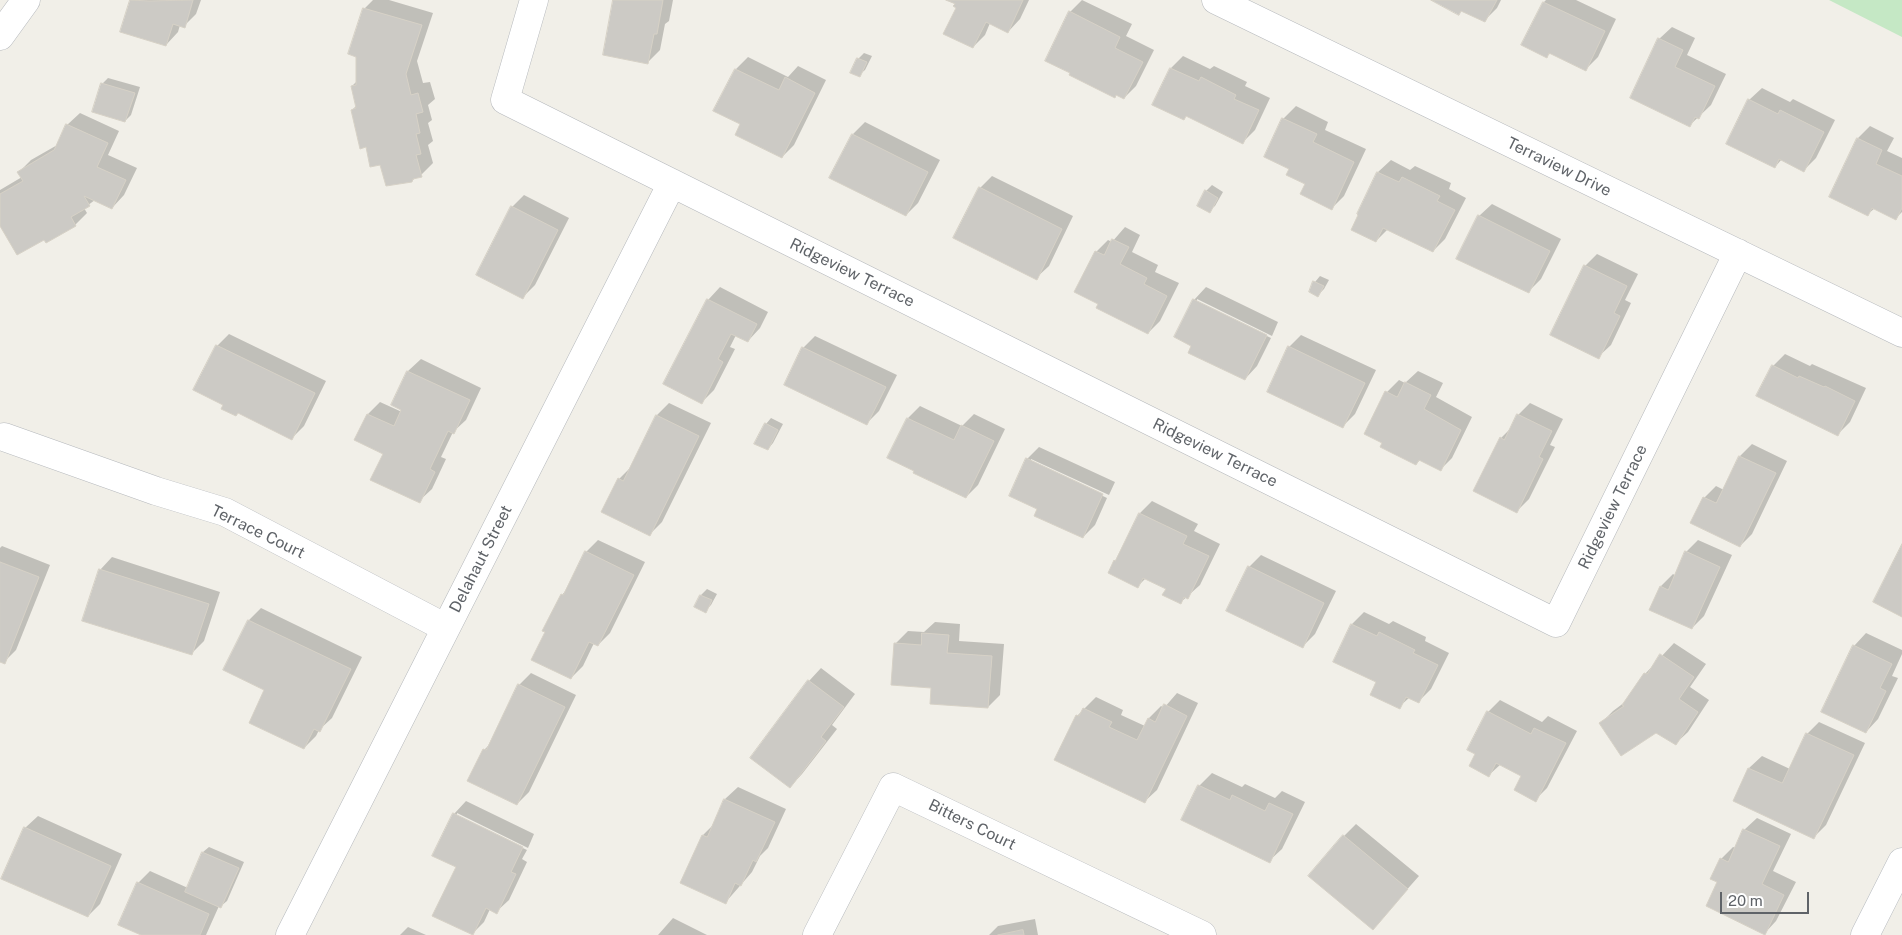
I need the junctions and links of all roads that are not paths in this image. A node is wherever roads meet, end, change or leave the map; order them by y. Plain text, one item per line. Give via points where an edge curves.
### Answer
1 (26, 0) edge
2 (534, 0) edge
3 (1216, 0) edge
4 (0, 36) edge
5 (672, 184) junction
6 (1738, 253) junction
7 (1902, 333) edge
8 (4, 437) dead end
9 (446, 628) junction
10 (1902, 862) edge
11 (290, 935) edge
12 (817, 935) edge
13 (1202, 935) edge
14 (1865, 935) edge

1 - 4 street
2 - 5 street, Ridgeview Terrace via 505,100
3 - 6 street, Terraview Drive
5 - 6 street, Ridgeview Terrace via 1556,623
5 - 9 street, Delahaut Street
6 - 7 street, Terraview Drive
8 - 9 street, Terrace Court via 156,492 225,512
9 - 11 street, Delahaut Street
10 - 14 street
12 - 13 street, Bitters Court via 893,787

